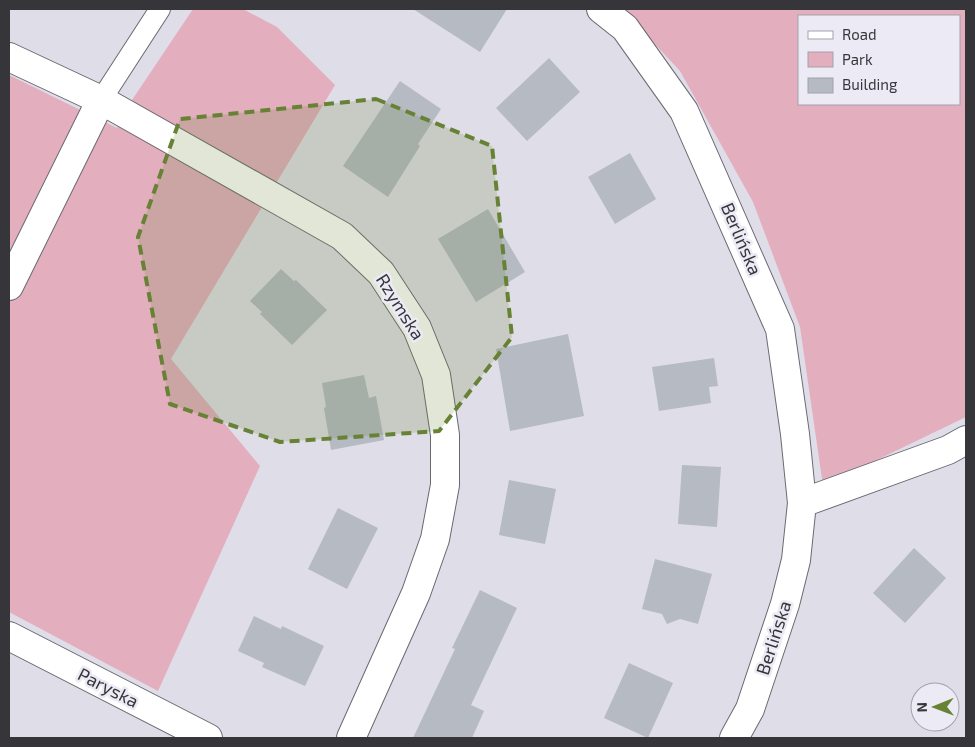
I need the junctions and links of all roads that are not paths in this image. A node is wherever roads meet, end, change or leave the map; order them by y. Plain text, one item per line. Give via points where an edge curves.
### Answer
1 (160, 9) edge
2 (601, 9) edge
3 (9, 57) edge
4 (101, 100) junction
5 (9, 286) edge
6 (966, 440) edge
7 (802, 503) junction
8 (9, 636) edge
9 (208, 738) edge
10 (351, 738) edge
11 (734, 738) edge

1 - 4 lane
2 - 7 street, Berlińska via 625,28 684,111 780,329
3 - 4 street, Rzymska
4 - 5 street
4 - 10 street, Rzymska via 342,236 380,273 417,328 436,375 445,435 445,484 435,539 416,593
6 - 7 street via 948,450
7 - 11 street, Berlińska via 796,560 785,604 750,709
8 - 9 street, Paryska

